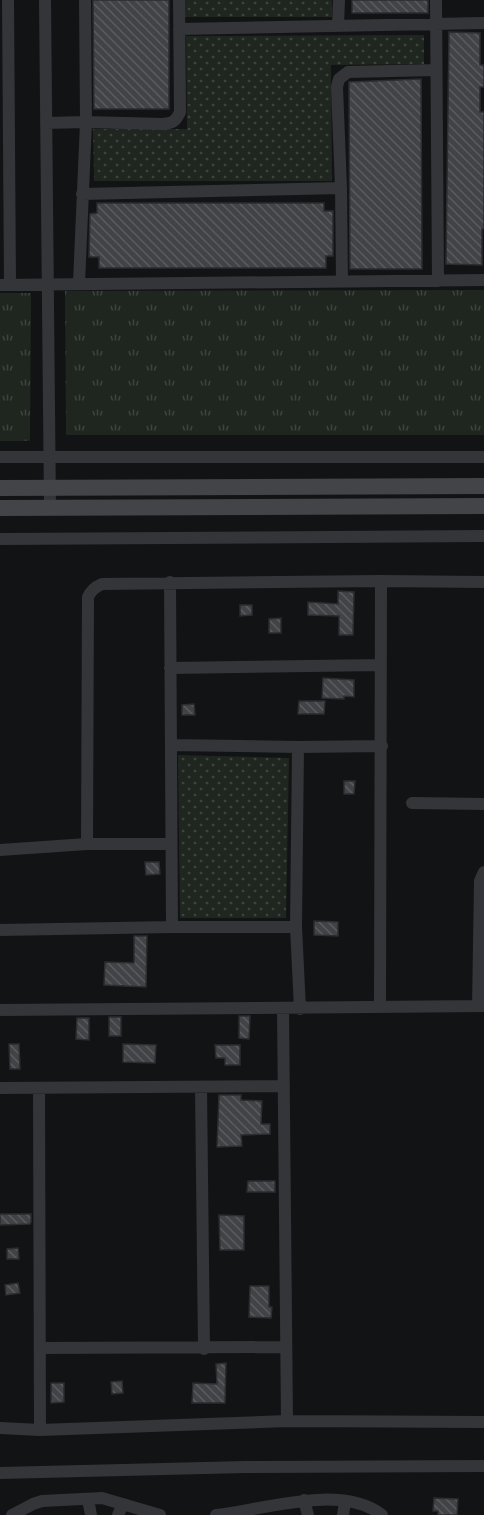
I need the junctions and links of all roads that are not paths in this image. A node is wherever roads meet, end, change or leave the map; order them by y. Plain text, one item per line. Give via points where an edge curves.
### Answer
1 (8, 0) edge
2 (45, 0) edge
3 (85, 0) edge
4 (179, 0) edge
5 (339, 0) edge
6 (436, 0) edge
7 (4, 21) edge
8 (484, 22) edge
9 (436, 23) junction
10 (339, 25) junction
11 (179, 29) junction
12 (436, 70) junction
13 (86, 122) junction
14 (46, 123) junction
15 (341, 188) junction
16 (82, 194) junction
17 (5, 209) edge
18 (484, 280) edge
19 (438, 281) junction
20 (342, 282) junction
21 (79, 284) junction
22 (5, 285) edge
23 (48, 285) junction
24 (50, 456) junction
25 (0, 457) edge
26 (484, 457) edge
27 (484, 486) edge
28 (0, 488) edge
29 (50, 488) junction
30 (484, 506) edge
31 (0, 508) edge
32 (50, 508) junction
33 (484, 536) edge
34 (0, 539) edge
35 (381, 580) junction
36 (170, 582) junction
37 (484, 582) edge
38 (381, 665) junction
39 (170, 668) junction
40 (171, 744) junction
41 (382, 746) junction
42 (298, 747) junction
43 (412, 803) dead end
44 (484, 804) edge
45 (87, 844) junction
46 (171, 844) junction
47 (0, 850) edge
48 (484, 872) edge
49 (172, 927) junction
50 (296, 927) junction
51 (482, 927) edge
52 (0, 930) edge
53 (481, 1006) edge
54 (380, 1007) junction
55 (283, 1008) junction
56 (300, 1009) junction
57 (0, 1010) edge
58 (284, 1086) junction
59 (0, 1088) edge
60 (39, 1088) junction
61 (201, 1088) junction
62 (286, 1347) junction
63 (40, 1348) junction
64 (204, 1349) junction
65 (287, 1421) junction
66 (484, 1422) edge
67 (0, 1428) edge
68 (40, 1430) junction
69 (484, 1466) edge
70 (0, 1473) edge
71 (88, 1499) junction
72 (304, 1500) junction
73 (345, 1502) junction
74 (121, 1509) edge
75 (247, 1512) edge
76 (14, 1514) edge
77 (91, 1515) edge
78 (160, 1515) edge
79 (216, 1515) edge
80 (308, 1515) edge
81 (343, 1515) edge
82 (382, 1515) edge

1 - 7 street
2 - 14 street
3 - 13 street
4 - 11 street
5 - 10 street
6 - 9 street
7 - 17 street
8 - 9 street
9 - 10 street
9 - 12 street
10 - 11 street
11 - 13 street via 177,119 171,124
12 - 15 street via 348,72 339,79
12 - 19 street
13 - 14 street
13 - 16 street
14 - 23 street
15 - 16 street
15 - 20 street
16 - 21 street
17 - 22 street
18 - 19 street
19 - 20 street
20 - 21 street
21 - 23 street
22 - 23 street
23 - 24 street
24 - 25 street
24 - 26 street
24 - 29 street
27 - 29 street
28 - 29 street
29 - 32 street
30 - 32 street
31 - 32 street
33 - 34 street
35 - 36 street
35 - 37 street
35 - 38 street
36 - 39 street
36 - 45 street via 102,584 90,591 88,597
38 - 39 street
38 - 41 street
39 - 40 street
40 - 42 street
40 - 46 street
41 - 42 street
41 - 54 street
42 - 50 street
43 - 44 street
45 - 46 street
45 - 47 street
46 - 49 street
48 - 51 street via 480,881
49 - 50 street
49 - 52 street
50 - 56 street
51 - 53 street
53 - 54 street
54 - 56 street
55 - 56 street
55 - 57 street
55 - 58 street
58 - 61 street
58 - 62 street
59 - 60 street
60 - 61 street
60 - 63 street
61 - 64 street
62 - 64 street
62 - 65 street
63 - 64 street
63 - 68 street
65 - 66 street
65 - 68 street
67 - 68 street
69 - 70 street
71 - 74 street via 102,1498
71 - 76 street via 42,1501
71 - 77 street
72 - 73 street
72 - 75 street
72 - 80 street
73 - 81 street
73 - 82 street
74 - 78 street
75 - 79 street

